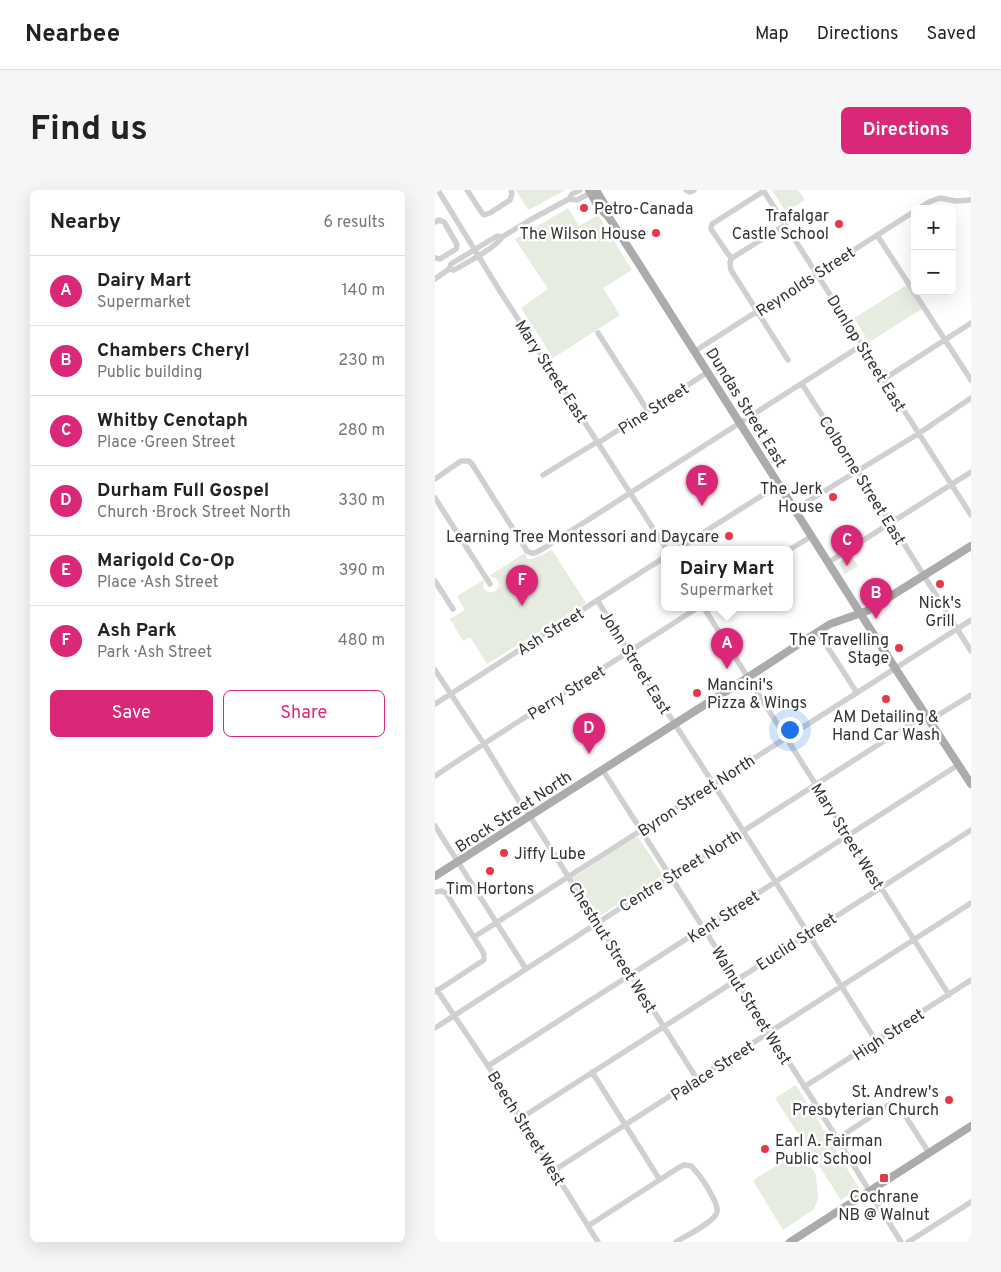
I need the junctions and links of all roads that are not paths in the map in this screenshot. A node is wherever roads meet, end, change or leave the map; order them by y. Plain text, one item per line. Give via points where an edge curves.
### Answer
1 (438, 190) edge
2 (467, 190) edge
3 (511, 190) edge
4 (580, 190) edge
5 (687, 190) edge
6 (694, 190) edge
7 (764, 190) edge
8 (593, 191) edge
9 (569, 199) junction
10 (971, 200) edge
11 (924, 205) edge
12 (911, 214) edge
13 (435, 222) edge
14 (785, 225) junction
15 (877, 235) junction
16 (502, 237) junction
17 (475, 250) junction
18 (478, 256) junction
19 (435, 258) edge
20 (733, 258) junction
21 (449, 269) junction
22 (817, 273) junction
23 (435, 279) edge
24 (757, 312) junction
25 (971, 323) edge
26 (599, 333) dead end
27 (945, 340) junction
28 (862, 345) junction
29 (695, 351) junction
30 (788, 360) dead end
31 (708, 372) junction
32 (884, 379) junction
33 (971, 380) edge
34 (802, 384) junction
35 (971, 398) edge
36 (648, 412) junction
37 (740, 422) junction
38 (918, 434) junction
39 (598, 443) junction
40 (857, 470) junction
41 (971, 472) edge
42 (543, 476) dead end
43 (435, 479) edge
44 (780, 484) junction
45 (951, 485) junction
46 (630, 493) junction
47 (435, 498) edge
48 (795, 509) junction
49 (971, 515) edge
50 (891, 523) junction
51 (812, 536) junction
52 (664, 546) edge
53 (682, 546) edge
54 (971, 546) edge
55 (793, 548) edge
56 (661, 560) edge
57 (829, 562) junction
58 (924, 576) junction
59 (435, 581) edge
60 (490, 584) dead end
61 (847, 591) junction
62 (598, 601) junction
63 (453, 609) dead end
64 (692, 611) edge
65 (706, 611) edge
66 (861, 614) junction
67 (845, 618) junction
68 (971, 620) edge
69 (957, 629) junction
70 (818, 632) junction
71 (971, 651) edge
72 (629, 652) junction
73 (895, 668) junction
74 (435, 670) edge
75 (747, 678) junction
76 (857, 693) junction
77 (450, 694) junction
78 (971, 695) edge
79 (435, 704) edge
80 (928, 717) junction
81 (675, 723) junction
82 (786, 738) junction
83 (484, 744) junction
84 (958, 765) junction
85 (603, 769) junction
86 (967, 772) edge
87 (435, 776) edge
88 (714, 784) junction
89 (816, 784) junction
90 (971, 784) edge
91 (530, 816) junction
92 (435, 826) edge
93 (641, 830) junction
94 (971, 830) edge
95 (743, 831) junction
96 (848, 836) junction
97 (458, 862) junction
98 (435, 876) edge
99 (568, 876) junction
100 (670, 876) junction
101 (775, 882) junction
102 (881, 887) junction
103 (435, 892) edge
104 (971, 903) edge
105 (497, 922) junction
106 (598, 923) junction
107 (703, 928) junction
108 (808, 934) junction
109 (474, 937) junction
110 (914, 940) junction
111 (526, 969) junction
112 (631, 974) junction
113 (737, 980) junction
114 (971, 980) edge
115 (842, 987) junction
116 (436, 991) edge
117 (949, 995) junction
118 (454, 1015) junction
119 (664, 1026) junction
120 (435, 1028) edge
121 (770, 1032) junction
122 (876, 1041) junction
123 (488, 1066) junction
124 (592, 1072) junction
125 (697, 1078) junction
126 (804, 1087) junction
127 (521, 1118) junction
128 (626, 1125) junction
129 (971, 1126) edge
130 (837, 1139) junction
131 (929, 1153) junction
132 (553, 1171) junction
133 (660, 1180) junction
134 (869, 1191) junction
135 (971, 1202) edge
136 (588, 1226) junction
137 (598, 1242) edge
138 (676, 1242) edge
139 (790, 1242) edge
140 (901, 1242) edge
141 (908, 1242) edge

1 - 17 street, Mary Street East
2 - 3 street via 484,215 510,200
4 - 9 street
5 - 6 street
7 - 14 street, Dunlop Street East
7 - 20 street via 711,226
8 - 9 street via 577,200
8 - 29 main road, Dundas Street East via 605,205 608,216
9 - 16 street
10 - 11 street via 940,198
12 - 15 street, Reynolds Street
13 - 19 street via 444,222 457,245 441,259
14 - 20 street
14 - 22 street, Dunlop Street East
15 - 22 street, Reynolds Street
15 - 27 street
16 - 17 street via 497,236
16 - 18 street
17 - 18 street, Mary Street East
17 - 21 street via 451,264
18 - 21 street via 454,270
18 - 39 street, Mary Street East
20 - 24 street via 729,265 731,270
21 - 23 street
22 - 24 street, Reynolds Street
22 - 28 street, Dunlop Street East
24 - 29 street, Reynolds Street
24 - 30 street
25 - 27 street
26 - 36 street
27 - 32 street
27 - 33 street
28 - 32 street, Dunlop Street East
28 - 34 street
29 - 31 main road, Dundas Street East
31 - 36 street, Pine Street
31 - 37 main road, Dundas Street East
32 - 38 street, Dunlop Street East
34 - 37 street
34 - 40 street, Colborne Street East
35 - 38 street
36 - 39 street, Pine Street
37 - 44 main road, Dundas Street East
37 - 46 street
38 - 40 street
38 - 45 street, Dunlop Street East
39 - 42 street, Pine Street
39 - 46 street, Mary Street East
40 - 48 street
40 - 50 street, Colborne Street East
41 - 45 street
43 - 46 street via 461,461 472,464 530,553 536,553
44 - 48 main road, Dundas Street East
44 - 53 street
45 - 49 street, Dunlop Street East
45 - 50 street
46 - 52 street, Mary Street East
47 - 60 street
48 - 51 main road, Dundas Street East
50 - 57 street
50 - 58 street, Colborne Street East
51 - 55 street
51 - 57 main road, Dundas Street East
54 - 58 main road, Brock Street North
56 - 62 street, Ash Street
57 - 61 main road, Dundas Street East
58 - 66 main road, Brock Street North
58 - 69 street, Colborne Street East
59 - 63 street
61 - 66 main road, Dundas Street East
61 - 67 main road via 850,609
62 - 72 street, John Street East
62 - 77 street, Ash Street
64 - 72 street, Perry Street
65 - 75 street
66 - 67 main road, Brock Street North
66 - 73 main road, Dundas Street East
67 - 70 main road, Brock Street North
68 - 69 street, Byron Street North
69 - 71 street, Colborne Street East
69 - 73 street, Byron Street North
70 - 75 main road, Brock Street North
70 - 76 street
72 - 81 street, John Street East
72 - 83 street, Perry Street
73 - 76 street, Byron Street North
73 - 80 main road, Dundas Street East
74 - 77 street, Chestnut Street West
75 - 81 main road, Brock Street North
75 - 82 street, Mary Street West
76 - 82 street, Byron Street North
77 - 79 street, Ash Street
77 - 83 street, Chestnut Street West
78 - 80 street, Centre Street North
80 - 84 main road, Dundas Street East
80 - 89 street, Centre Street North via 920,718
81 - 85 main road, Brock Street North
81 - 88 street, John Street East
82 - 88 street, Byron Street North
82 - 89 street, Mary Street West
83 - 87 street, Perry Street
83 - 91 street, Chestnut Street West
84 - 86 main road, Dundas Street East
84 - 96 street, Kent Street
85 - 91 main road, Brock Street North
85 - 93 street, Walnut Street West
86 - 90 main road, Dundas Street East
88 - 93 street, Byron Street North
88 - 95 street, John Street East
89 - 95 street, Centre Street North
89 - 96 street, Mary Street West
91 - 97 main road, Brock Street North
91 - 99 street, Chestnut Street West
92 - 97 street
93 - 99 street, Byron Street North
93 - 100 street, Walnut Street West
94 - 102 street, Euclid Street
95 - 100 street, Centre Street North
95 - 101 street, John Street East
96 - 101 street, Kent Street
96 - 102 street, Mary Street West
97 - 98 main road, Brock Street North
97 - 105 street
99 - 105 street, Byron Street North
99 - 106 street, Chestnut Street West
100 - 106 street, Centre Street North
100 - 107 street, Walnut Street West
101 - 107 street, Kent Street
101 - 108 street, John Street East
102 - 108 street, Euclid Street
102 - 110 street, Mary Street West
103 - 109 street via 446,893
104 - 110 street, Palace Street
105 - 109 street, Byron Street North
105 - 111 street
106 - 111 street, Centre Street North
106 - 112 street, Chestnut Street West
107 - 112 street, Kent Street
107 - 113 street, Walnut Street West
108 - 113 street, Euclid Street
108 - 115 street, John Street East
109 - 116 street via 485,956 484,960
110 - 115 street, Palace Street
110 - 117 street, Mary Street West
111 - 118 street, Centre Street North
112 - 119 street, Chestnut Street West
112 - 123 street, Kent Street
113 - 119 street, Euclid Street
113 - 121 street, Walnut Street West
114 - 117 street, High Street
115 - 121 street, Palace Street
115 - 122 street, John Street East
116 - 118 street, Beech Street West
117 - 122 street, High Street
118 - 120 street, Centre Street North
118 - 123 street, Beech Street West
119 - 124 street, Euclid Street
119 - 125 street, Chestnut Street West
121 - 125 street, Palace Street
121 - 126 street, Walnut Street West
122 - 126 street, High Street
123 - 127 street, Beech Street West
124 - 127 street, Euclid Street
124 - 128 street
125 - 128 street, Palace Street
126 - 130 street, Walnut Street West
127 - 132 street, Beech Street West
128 - 132 street, Palace Street
128 - 133 street
129 - 131 main road
130 - 131 street via 890,1104 895,1104
130 - 134 street, Walnut Street West
131 - 134 main road
132 - 136 street, Beech Street West
133 - 136 street
133 - 138 street via 684,1166 691,1166 717,1205 717,1213 712,1219
134 - 139 main road
134 - 140 street, Walnut Street West
135 - 141 street
136 - 137 street, Beech Street West

